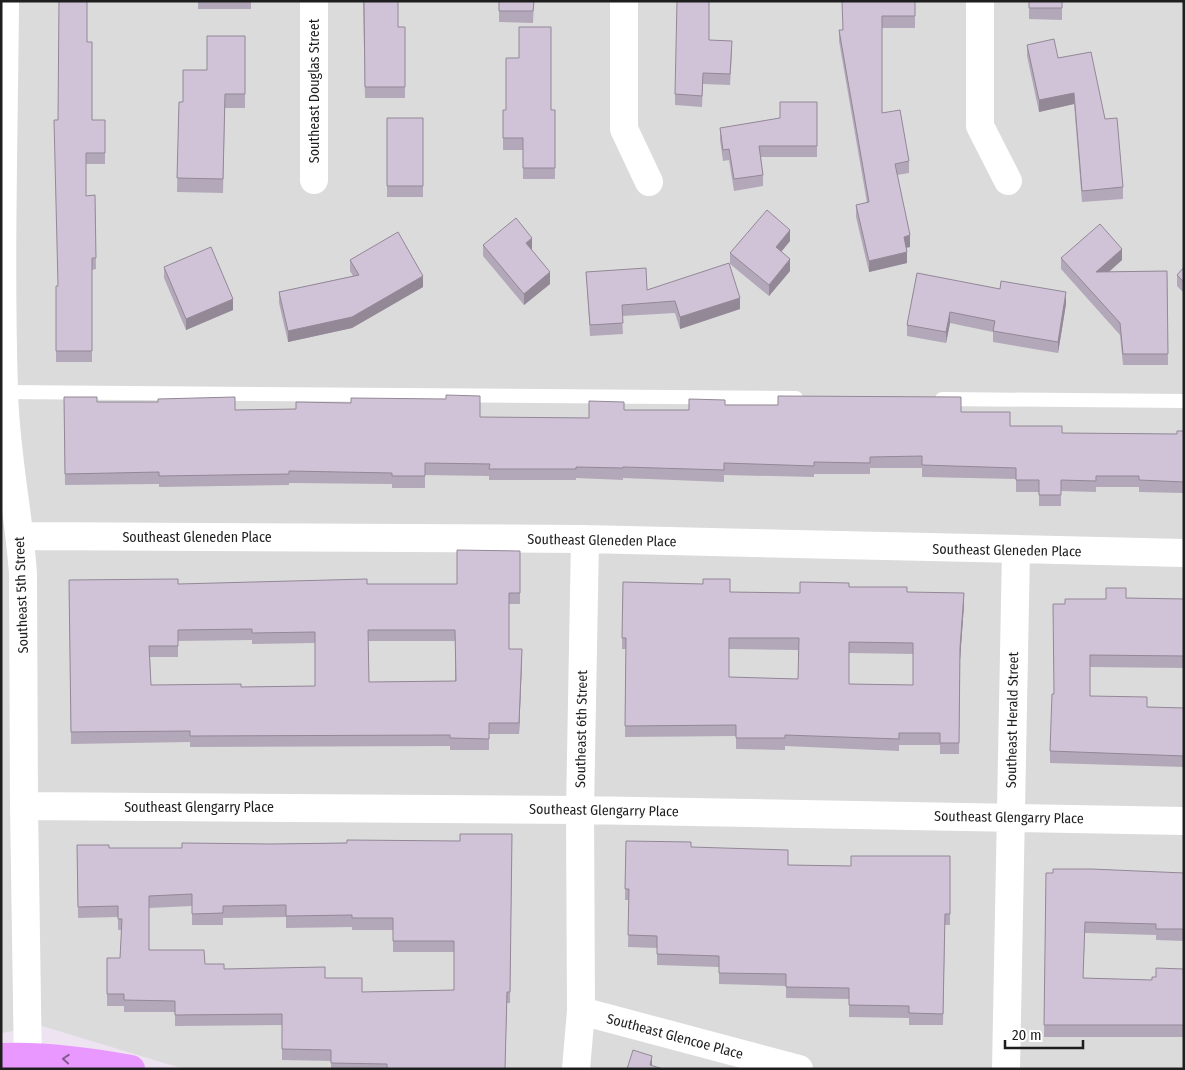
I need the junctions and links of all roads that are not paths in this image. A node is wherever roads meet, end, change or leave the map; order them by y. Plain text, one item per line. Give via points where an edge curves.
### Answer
1 (5, 1) edge
2 (314, 1) edge
3 (624, 1) edge
4 (980, 1) edge
5 (3, 169) edge
6 (314, 180) dead end
7 (1008, 181) dead end
8 (649, 182) dead end
9 (2, 345) edge
10 (4, 392) junction
11 (807, 398) edge
12 (926, 399) edge
13 (1184, 401) edge
14 (21, 536) junction
15 (585, 539) junction
16 (1016, 550) junction
17 (1184, 553) edge
18 (580, 810) junction
19 (16, 813) edge
20 (1010, 816) junction
21 (1184, 821) edge
22 (581, 1011) junction
23 (1, 1057) edge
24 (28, 1062) edge
25 (131, 1069) edge
26 (576, 1069) edge
27 (799, 1069) edge
28 (1006, 1069) edge

1 - 5 street, Southeast 5th Street
2 - 6 street, Southeast Douglas Street
3 - 8 street via 624,130
4 - 7 street via 980,126
5 - 9 street, Southeast 5th Street
9 - 10 street, Southeast 5th Street
10 - 11 lane
10 - 14 street, Southeast 5th Street via 10,468
12 - 13 lane
14 - 15 street, Southeast Gleneden Place
14 - 19 street, Southeast 5th Street via 23,574
15 - 16 street, Southeast Gleneden Place
15 - 18 street, Southeast 6th Street
16 - 17 street, Southeast Gleneden Place
16 - 20 street, Southeast Herald Street
18 - 19 street, Southeast Glengarry Place
18 - 20 street, Southeast Glengarry Place
18 - 22 street, Southeast 6th Street
19 - 24 street, Southeast 5th Street
20 - 21 street, Southeast Glengarry Place
20 - 28 street, Southeast Herald Street
22 - 26 street, Southeast 6th Street
22 - 27 street, Southeast Glencoe Place
23 - 24 main road
25 -> 24 main road via 84,1060

